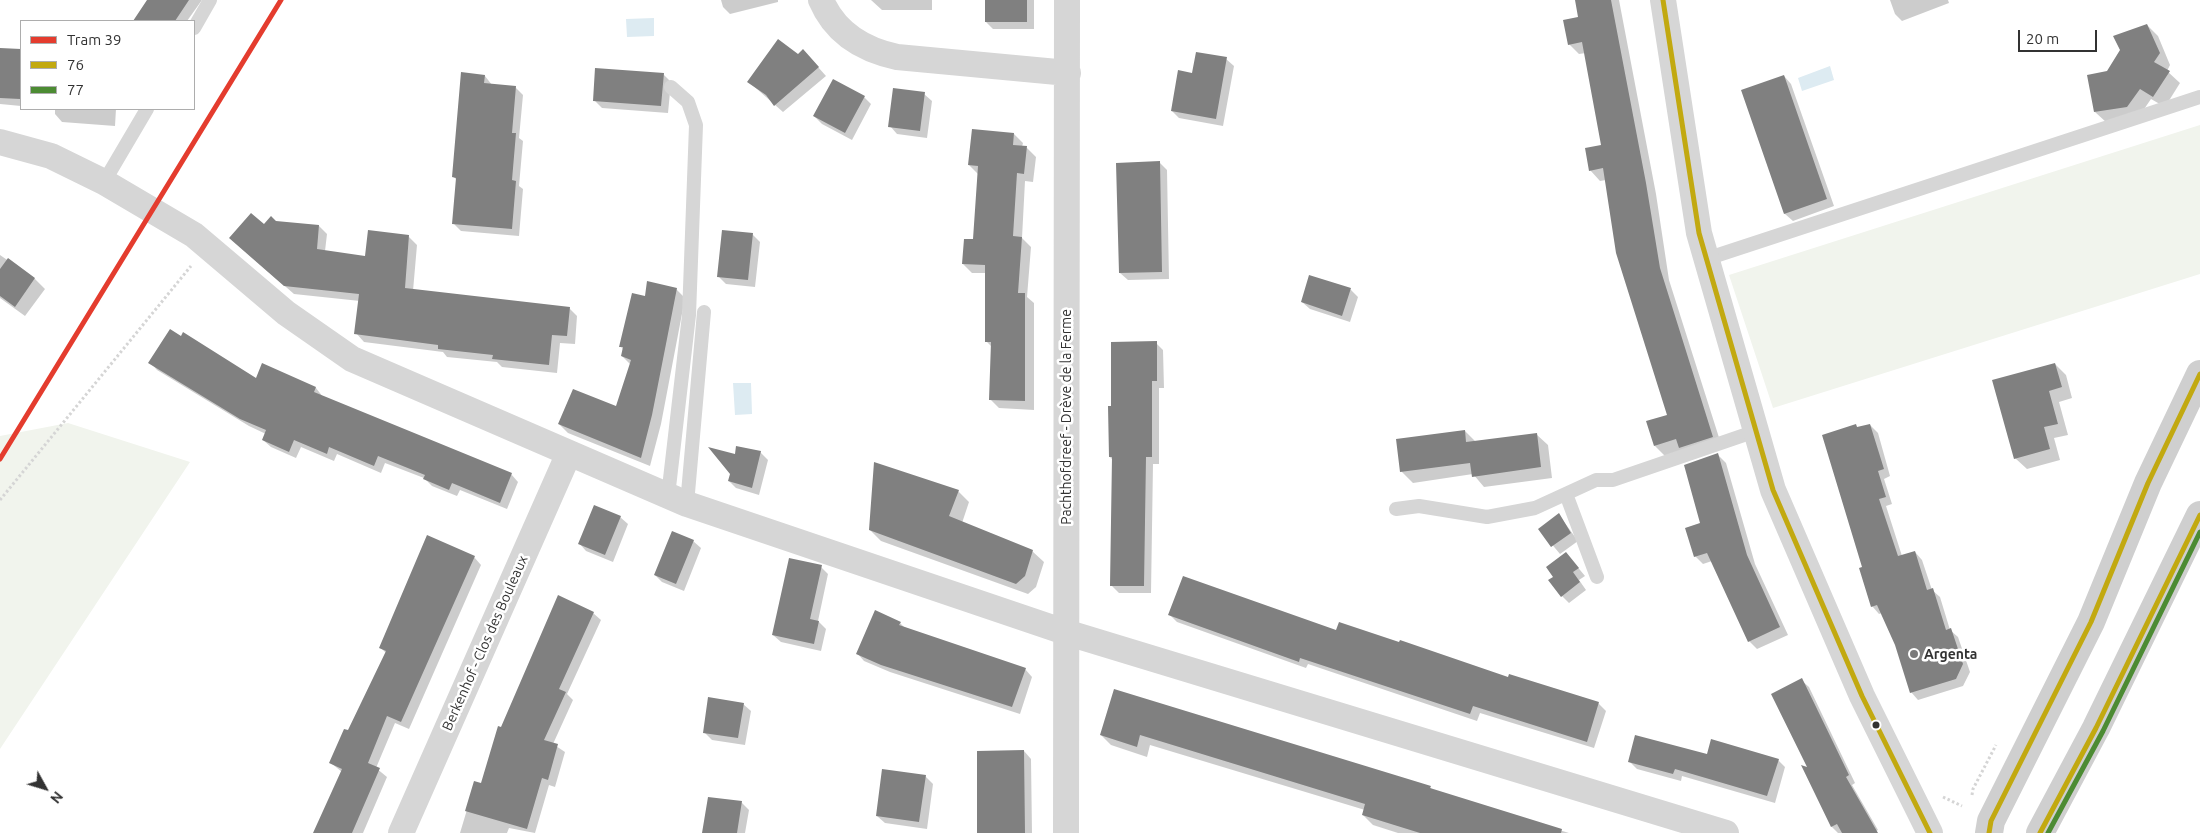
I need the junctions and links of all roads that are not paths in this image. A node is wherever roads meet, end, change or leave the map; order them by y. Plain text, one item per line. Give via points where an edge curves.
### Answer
1 (210, 0) edge
2 (821, 0) edge
3 (1067, 0) edge
4 (1663, 0) edge
5 (195, 26) edge
6 (1068, 73) junction
7 (671, 87) dead end
8 (2200, 97) edge
9 (146, 110) edge
10 (0, 142) edge
11 (104, 182) junction
12 (1706, 259) junction
13 (704, 312) dead end
14 (2200, 374) edge
15 (1756, 431) junction
16 (569, 453) junction
17 (1566, 494) junction
18 (678, 500) junction
19 (1396, 509) dead end
20 (2200, 515) edge
21 (1597, 577) dead end
22 (1065, 632) junction
23 (401, 833) edge
24 (1066, 833) edge
25 (1726, 833) edge
26 (1930, 833) edge
27 (1989, 833) edge
28 (2040, 833) edge

1 - 5 lane
2 - 6 street via 832,20 847,35 865,48 879,53
3 - 6 street, Pachthofdreef - Drève de la Ferme
4 - 12 street via 1699,233
6 - 22 street, Pachthofdreef - Drève de la Ferme
7 - 18 lane via 688,102 696,124
8 - 12 lane
9 - 11 lane
10 - 11 street via 51,156
11 - 16 street via 194,235 286,313 352,359
12 - 15 street
13 - 18 lane
14 - 27 main road via 2148,483 2091,622 1991,821
15 - 17 lane via 1613,480 1596,480
15 - 26 street via 1773,490 1862,696
16 - 18 street
16 - 23 street, Berkenhof - Clos des Bouleaux
17 - 19 lane via 1535,508 1487,516 1419,506
17 - 21 lane
18 - 22 street
20 - 28 main road via 2096,728
22 - 24 street, Pachthofdreef - Drève de la Ferme
22 - 25 street

